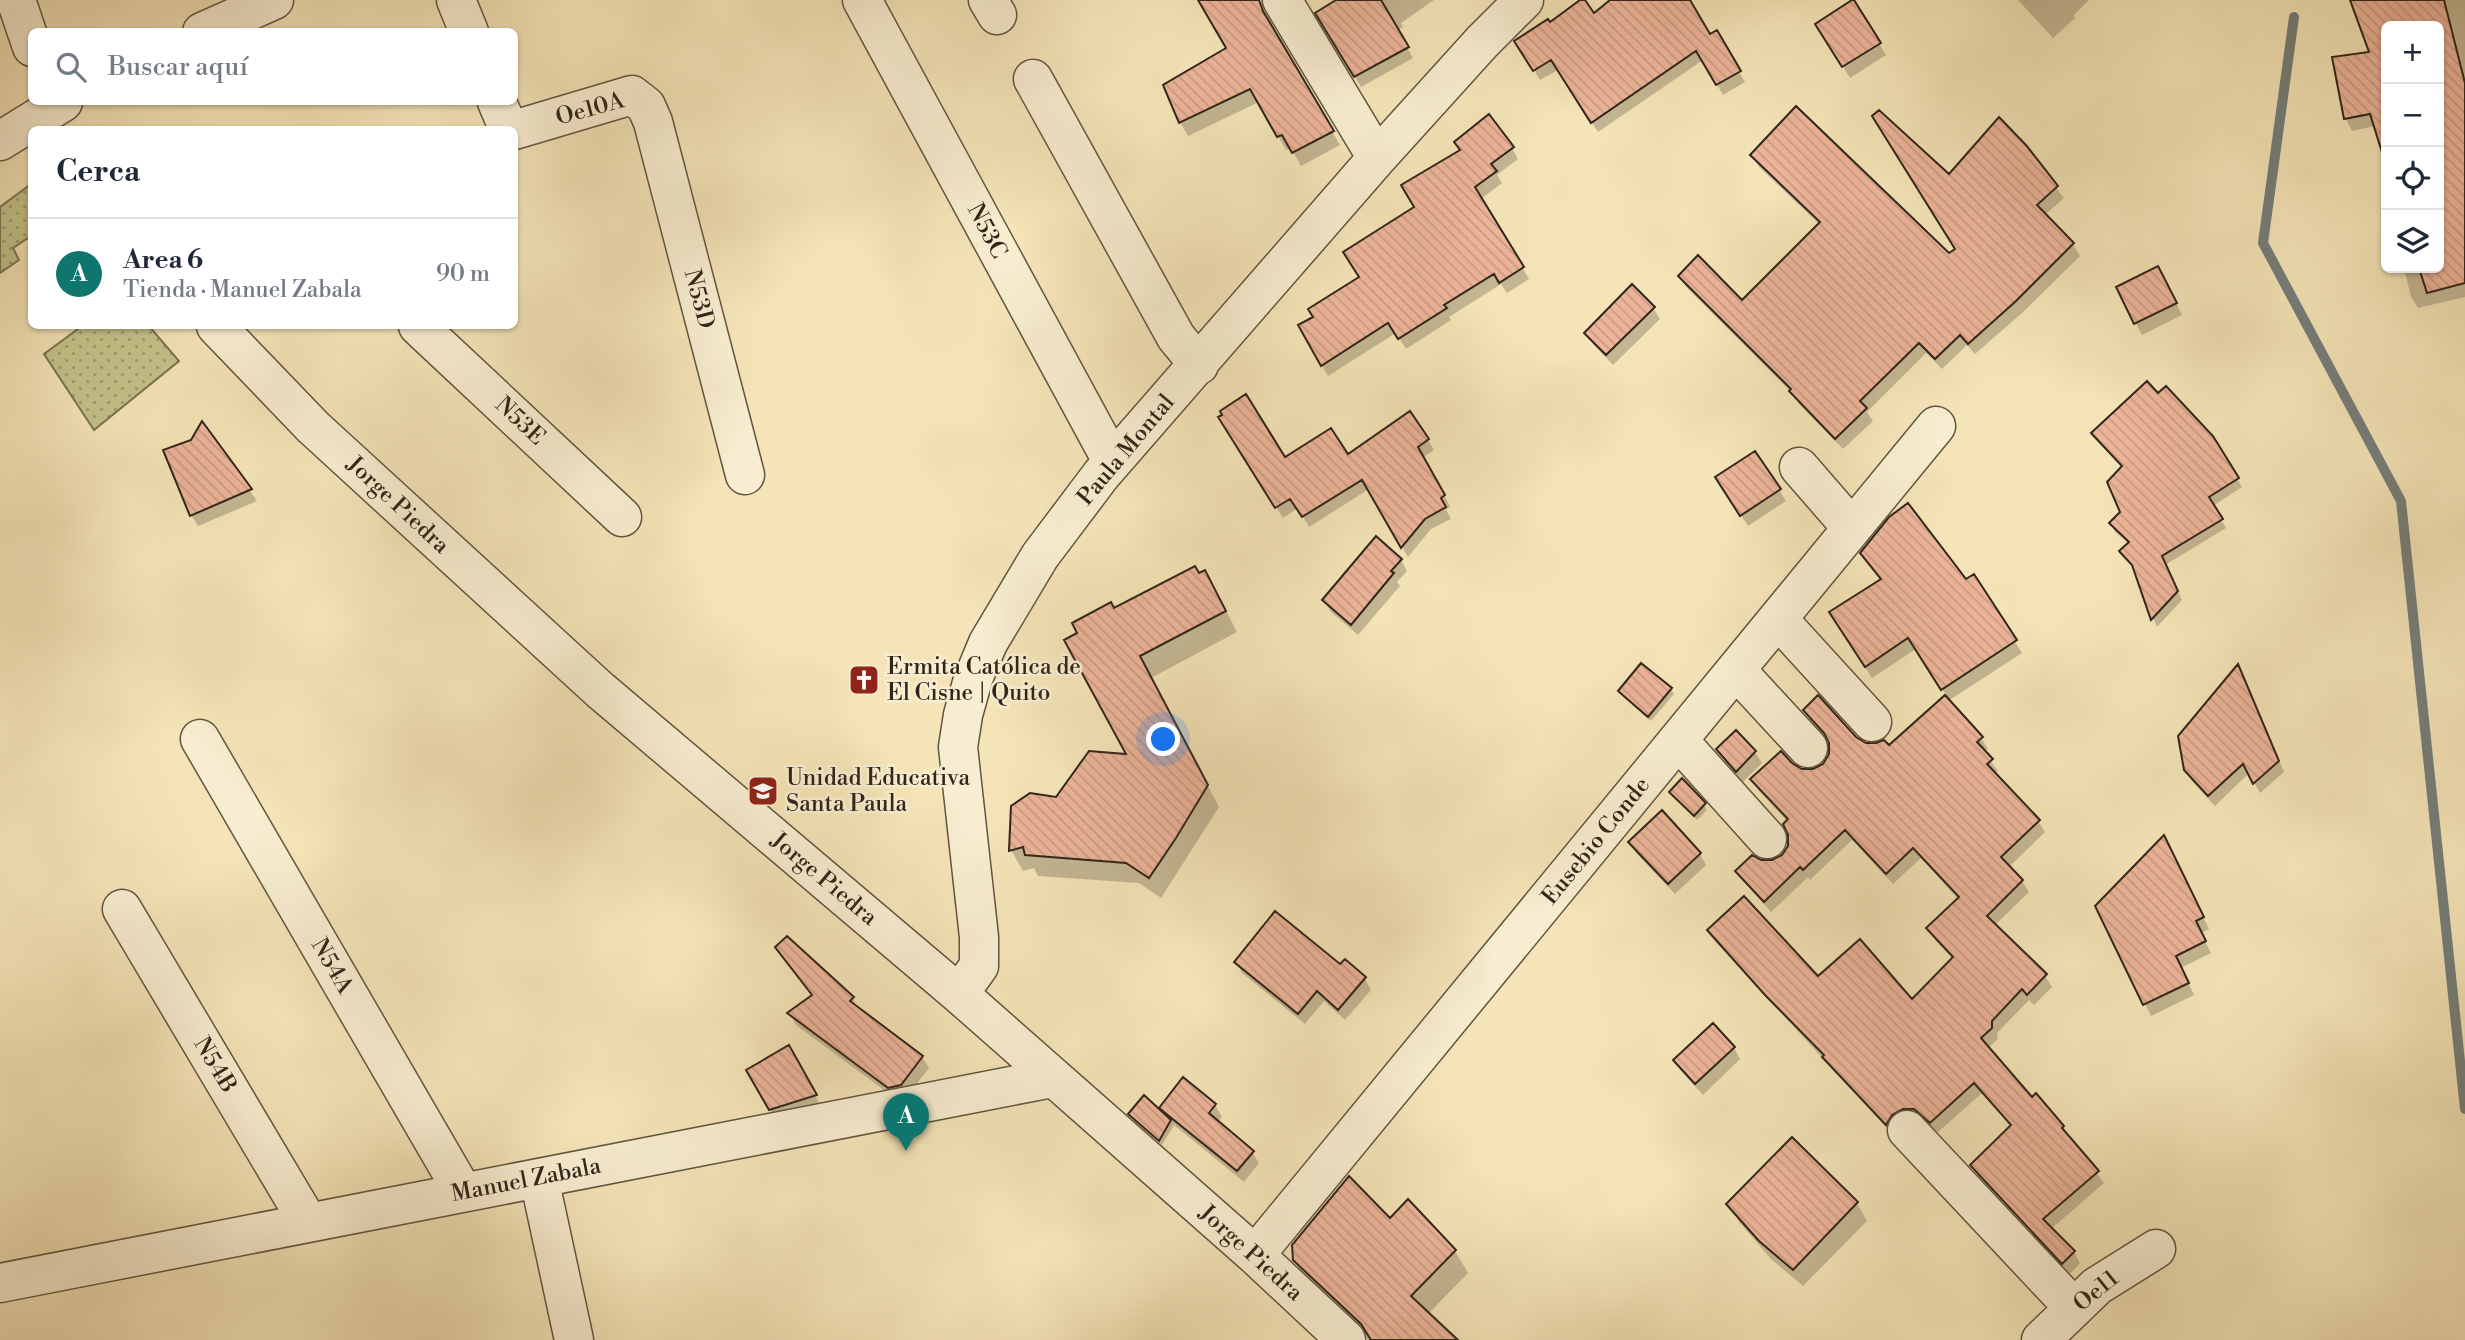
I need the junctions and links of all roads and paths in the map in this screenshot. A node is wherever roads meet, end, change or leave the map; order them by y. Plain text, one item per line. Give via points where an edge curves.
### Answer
1 (16, 0) edge
2 (274, 0) edge
3 (456, 0) edge
4 (862, 0) edge
5 (1282, 0) edge
6 (1524, 0) edge
7 (211, 28) edge
8 (467, 28) edge
9 (28, 35) edge
10 (1033, 79) dead end
11 (499, 105) edge
12 (58, 110) edge
13 (653, 122) joint
14 (28, 126) edge
15 (28, 126) edge
16 (507, 126) edge
17 (518, 129) edge
18 (0, 141) edge
19 (1377, 158) junction
20 (219, 329) edge
21 (421, 329) edge
22 (1199, 365) junction
23 (1936, 426) dead end
24 (1112, 461) junction
25 (1799, 467) dead end
26 (745, 475) dead end
27 (622, 517) dead end
28 (1853, 528) junction
29 (1778, 619) junction
30 (1736, 670) junction
31 (1872, 722) dead end
32 (200, 739) dead end
33 (1678, 740) junction
34 (1808, 748) dead end
35 (1767, 839) dead end
36 (122, 909) dead end
37 (959, 994) junction
38 (1052, 1078) junction
39 (1907, 1130) dead end
40 (539, 1178) junction
41 (463, 1192) junction
42 (308, 1222) junction
43 (2156, 1249) dead end
44 (1255, 1255) junction
45 (0, 1283) edge
46 (2074, 1308) junction
47 (574, 1340) edge
48 (1346, 1340) edge
49 (2041, 1340) edge

1 - 9 street
2 - 7 street
3 - 8 street
4 - 24 street, N53C
5 - 19 street
6 - 19 street, Paula Montal
10 - 22 street via 1176,338
11 - 16 street
12 - 15 street
13 - 17 street, Oe10A via 646,106 632,95
13 - 26 street, N53D
14 - 18 street
19 - 22 street, Paula Montal
20 - 37 street, Jorge Piedra via 313,427 600,690
21 - 27 street, N53E
22 - 24 street, Paula Montal
23 - 28 street, Eusebio Conde
24 - 37 street, Paula Montal via 1040,556 972,679 958,747 979,966
25 - 28 street
28 - 29 street, Eusebio Conde
29 - 30 street, Eusebio Conde
29 - 31 street
30 - 33 street, Eusebio Conde
30 - 34 street
32 - 41 street, N54A
33 - 35 street
33 - 44 street, Eusebio Conde
36 - 42 street, N54B
37 - 38 street, Jorge Piedra
38 - 40 street, Manuel Zabala
38 - 44 street, Jorge Piedra
39 - 46 street
40 - 41 street, Manuel Zabala
40 - 47 street
41 - 42 street, Manuel Zabala
42 - 45 street, Manuel Zabala
43 - 46 street, Oe11 via 2097,1286
44 - 48 street, Jorge Piedra
46 - 49 street, Oe11

